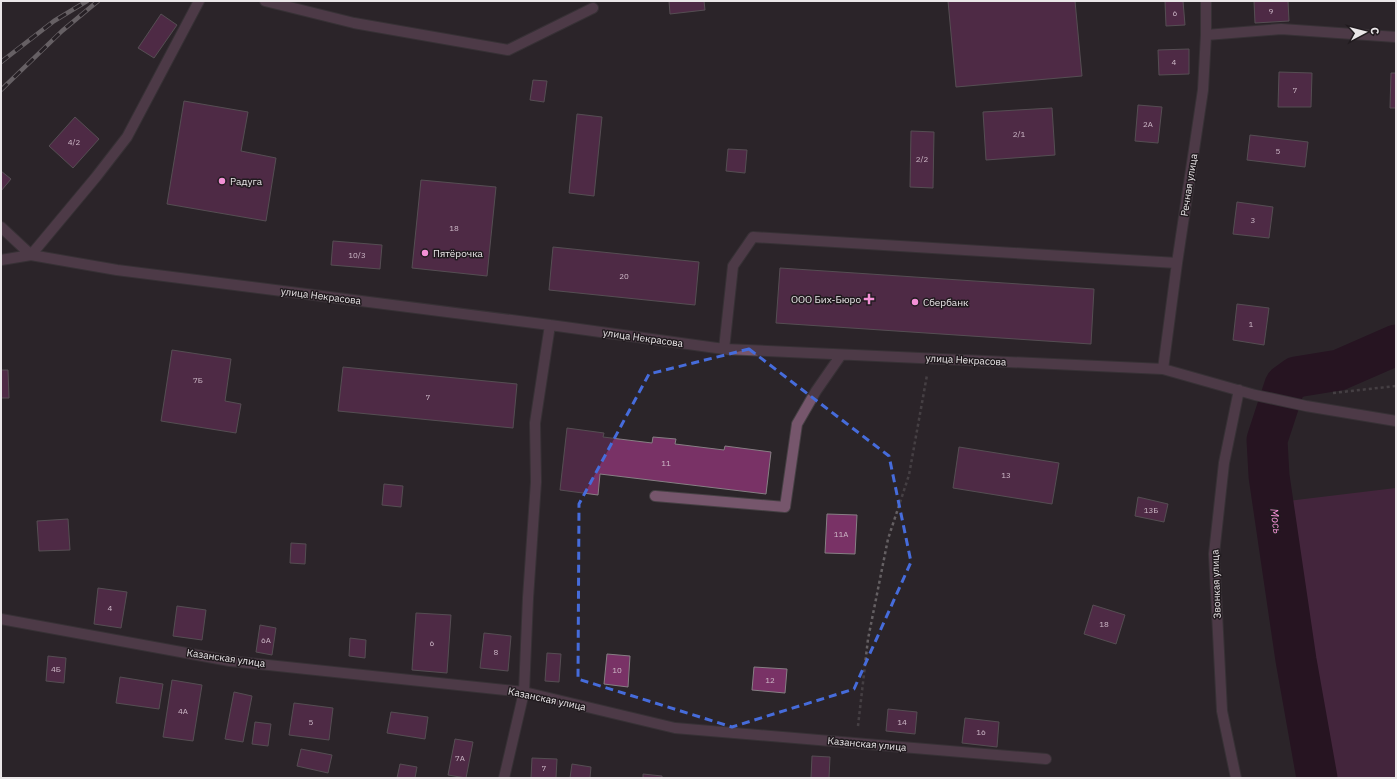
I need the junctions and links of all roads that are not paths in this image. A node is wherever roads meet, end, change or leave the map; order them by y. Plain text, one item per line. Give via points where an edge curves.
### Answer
1 (199, 1) edge
2 (265, 1) edge
3 (1206, 1) edge
4 (593, 8) dead end
5 (1206, 35) junction
6 (1396, 38) edge
7 (1, 227) edge
8 (31, 255) junction
9 (1, 260) edge
10 (1176, 263) junction
11 (550, 324) junction
12 (724, 349) junction
13 (842, 355) junction
14 (1163, 369) junction
15 (1239, 390) junction
16 (1396, 421) edge
17 (655, 496) dead end
18 (1, 619) edge
19 (524, 692) junction
20 (1046, 758) dead end
21 (504, 778) edge
22 (1236, 778) edge

1 - 8 street via 127,137
2 - 4 street via 354,23 508,50
3 - 5 street, Речная улица
5 - 6 street via 1282,29
5 - 10 street, Речная улица via 1203,90
7 - 8 street
8 - 9 street
8 - 11 street, улица Некрасова via 117,270
10 - 12 street via 753,237 734,266
10 - 14 street, Речная улица
11 - 12 street, улица Некрасова
11 - 19 street via 535,422 536,482
12 - 13 street, улица Некрасова
13 - 14 street, улица Некрасова
13 - 17 street via 816,391 797,424 785,507
14 - 15 street, улица Некрасова
15 - 16 street, улица Некрасова via 1306,406
15 - 22 street, Звонкая улица via 1224,463 1214,554 1222,712
18 - 19 street, Казанская улица via 230,661
19 - 20 street, Казанская улица via 675,728
19 - 21 street

